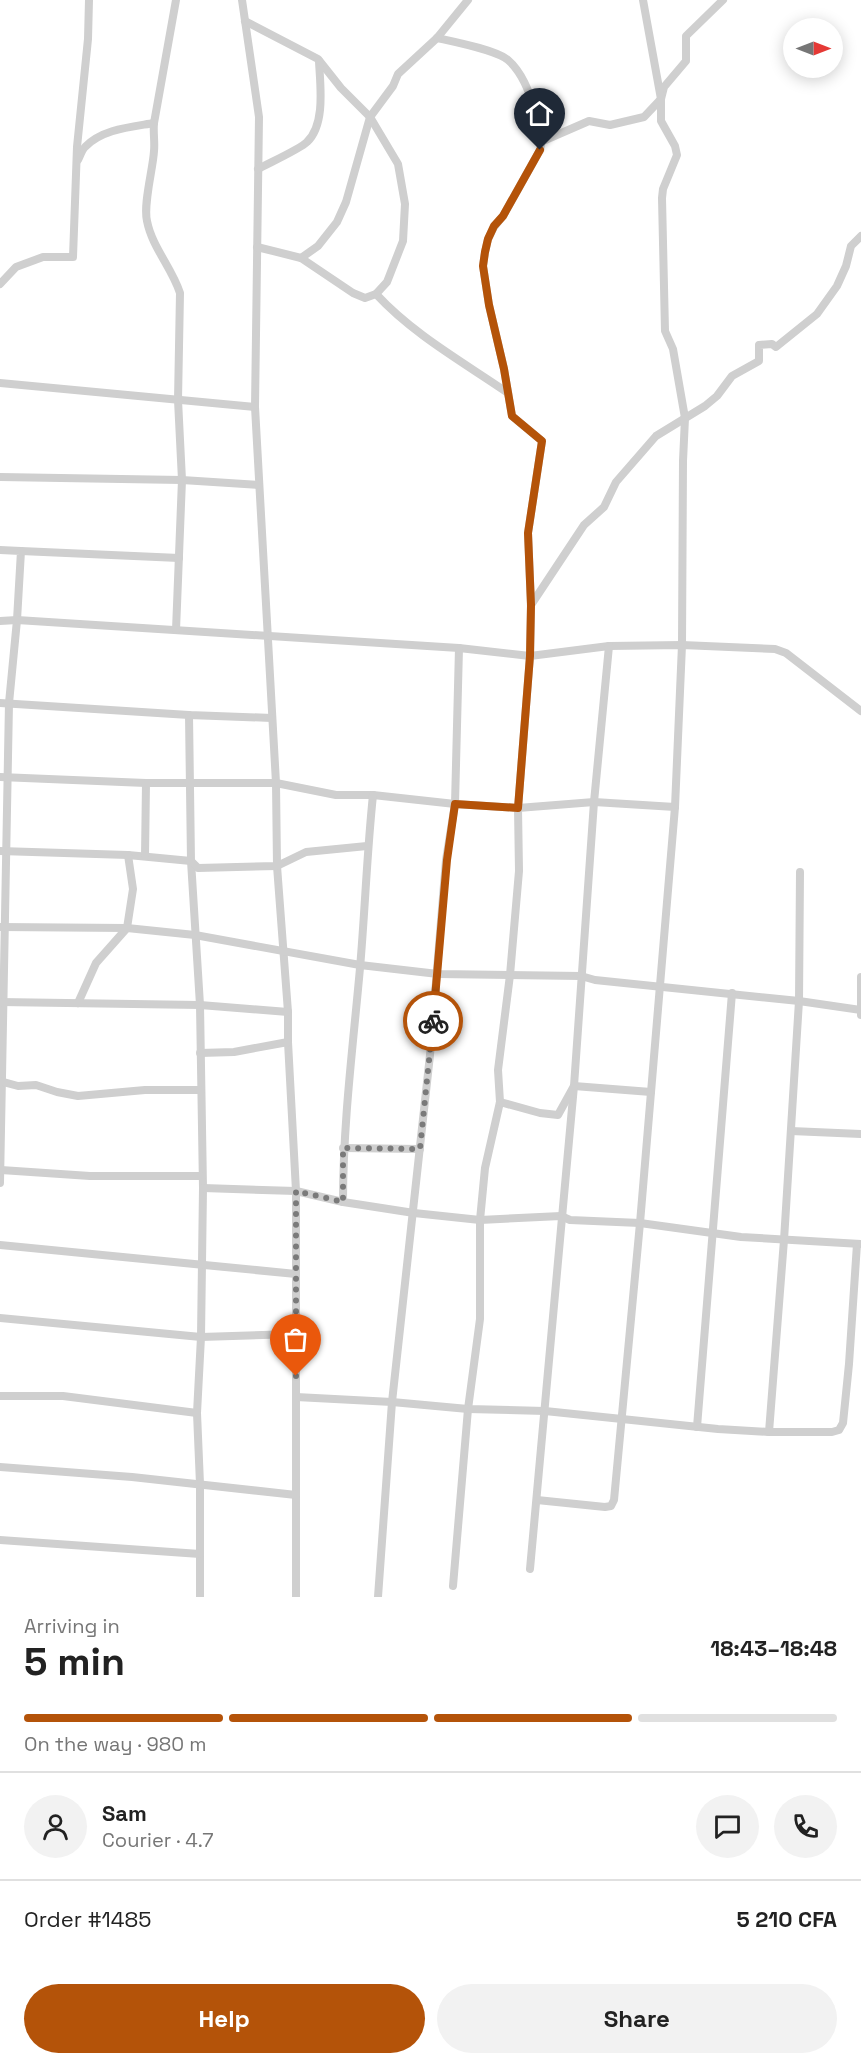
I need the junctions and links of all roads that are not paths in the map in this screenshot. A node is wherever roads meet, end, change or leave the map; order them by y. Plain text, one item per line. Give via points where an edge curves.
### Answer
1 (89, 0) edge
2 (176, 0) edge
3 (242, 0) edge
4 (643, 0) edge
5 (723, 0) edge
6 (466, 1) edge
7 (245, 21) junction
8 (437, 38) junction
9 (318, 59) junction
10 (661, 99) junction
11 (370, 117) junction
12 (154, 123) junction
13 (543, 141) junction
14 (258, 169) junction
15 (75, 193) junction
16 (861, 236) edge
17 (257, 247) junction
18 (301, 258) junction
19 (0, 284) edge
20 (376, 294) junction
21 (0, 383) edge
22 (508, 393) junction
23 (178, 400) junction
24 (255, 407) junction
25 (685, 418) junction
26 (0, 477) edge
27 (182, 480) junction
28 (259, 485) junction
29 (0, 550) edge
30 (21, 551) junction
31 (179, 558) junction
32 (531, 605) junction
33 (18, 620) junction
34 (0, 621) edge
35 (176, 630) junction
36 (267, 636) junction
37 (682, 645) junction
38 (609, 646) junction
39 (459, 648) junction
40 (530, 656) junction
41 (4, 703) edge
42 (861, 711) edge
43 (189, 715) junction
44 (272, 718) junction
45 (4, 777) edge
46 (146, 783) junction
47 (276, 783) junction
48 (188, 784) junction
49 (374, 795) junction
50 (594, 802) junction
51 (455, 804) junction
52 (675, 807) junction
53 (518, 808) junction
54 (368, 846) junction
55 (3, 851) edge
56 (128, 855) junction
57 (144, 856) junction
58 (191, 861) junction
59 (278, 866) junction
60 (800, 872) dead end
61 (3, 927) edge
62 (127, 928) junction
63 (195, 935) junction
64 (285, 952) junction
65 (360, 965) junction
66 (438, 974) junction
67 (510, 975) junction
68 (581, 976) junction
69 (861, 977) edge
70 (659, 987) junction
71 (732, 993) junction
72 (799, 1000) junction
73 (2, 1002) edge
74 (78, 1003) junction
75 (200, 1005) junction
76 (288, 1012) junction
77 (861, 1012) edge
78 (288, 1042) junction
79 (200, 1053) junction
80 (2, 1082) edge
81 (574, 1086) junction
82 (201, 1090) junction
83 (651, 1092) junction
84 (500, 1102) junction
85 (792, 1131) junction
86 (861, 1134) edge
87 (343, 1148) junction
88 (420, 1149) junction
89 (1, 1152) edge
90 (1, 1170) edge
91 (202, 1176) junction
92 (0, 1183) edge
93 (203, 1188) junction
94 (296, 1191) junction
95 (343, 1202) junction
96 (414, 1213) junction
97 (561, 1216) junction
98 (480, 1220) junction
99 (640, 1223) junction
100 (713, 1232) junction
101 (784, 1240) junction
102 (859, 1244) edge
103 (0, 1245) edge
104 (202, 1265) junction
105 (296, 1274) junction
106 (0, 1318) edge
107 (296, 1334) junction
108 (201, 1337) junction
109 (0, 1396) edge
110 (296, 1397) junction
111 (392, 1402) junction
112 (468, 1409) junction
113 (545, 1411) junction
114 (197, 1413) junction
115 (621, 1418) junction
116 (697, 1427) junction
117 (769, 1432) junction
118 (0, 1467) edge
119 (200, 1484) junction
120 (296, 1495) junction
121 (537, 1500) junction
122 (0, 1540) edge
123 (200, 1554) junction
124 (530, 1569) dead end
125 (453, 1586) dead end
126 (200, 1597) edge
127 (296, 1597) edge
128 (378, 1597) edge

1 - 15 street
2 - 12 street
3 - 7 street
4 - 10 street
5 - 10 street via 686,36 686,61 664,87
6 - 8 street
7 - 9 street
7 - 14 street via 259,117
8 - 11 street via 398,74
8 - 13 street via 507,59 519,72 531,98
9 - 11 street
9 - 14 street via 321,104 308,142
10 - 13 street via 644,117 610,125 589,121
10 - 25 street via 661,121 676,155 662,198 664,322 673,349
11 - 18 street via 337,222 318,246
11 - 20 street via 398,164 405,204 403,241 387,282
12 - 15 street via 118,129 84,147 76,163
12 - 23 street via 155,148 146,220 180,293
13 - 22 street via 491,233 483,266
14 - 17 street
15 - 19 street via 73,257 43,257 16,267
16 - 25 street via 851,246 837,286 817,314 776,347 759,345 759,361 732,376 717,396
17 - 18 street
17 - 24 street
18 - 20 street via 353,293 365,298
20 - 22 street via 422,336
21 - 23 street
22 - 32 street via 512,416 542,441 528,533
23 - 24 street
23 - 27 street
24 - 28 street
25 - 32 street via 656,436 620,477 604,507 584,525
25 - 37 street
26 - 27 street
27 - 28 street
27 - 31 street
28 - 36 street
29 - 30 street
30 - 31 street
30 - 33 street
31 - 35 street
32 - 40 street
33 - 34 street
33 - 35 street
33 - 41 street
35 - 36 street
36 - 39 street
36 - 44 street
37 - 38 street
37 - 42 street via 781,650
37 - 52 street
38 - 40 street
38 - 50 street
39 - 40 street
39 - 51 street
40 - 53 street
41 - 43 street
41 - 45 street
43 - 44 street
43 - 48 street
44 - 47 street
45 - 46 street
45 - 55 street
46 - 48 street
46 - 57 street
47 - 48 street
47 - 49 street via 336,795
47 - 59 street
48 - 58 street
49 - 51 street
49 - 54 street
50 - 52 street
50 - 53 street
50 - 68 street
51 - 53 street
51 - 66 street
52 - 70 street
53 - 67 street via 519,871
54 - 59 street via 306,852
54 - 65 street
55 - 56 street
55 - 61 street
56 - 57 street
56 - 62 street via 133,889
57 - 58 street
58 - 59 street via 198,868
58 - 63 street
59 - 64 street
60 - 72 street
61 - 62 street
61 - 73 street
62 - 63 street
62 - 74 street via 96,963
63 - 64 street
63 - 75 street
64 - 65 street
64 - 76 street
65 - 66 street
65 - 87 street
66 - 67 street
66 - 88 street
67 - 68 street
67 - 84 street via 498,1070
68 - 70 street
68 - 81 street
69 - 77 street
70 - 71 street
70 - 83 street
71 - 72 street
71 - 100 street
72 - 77 street
72 - 85 street
73 - 74 street
73 - 80 street
74 - 75 street
75 - 76 street
75 - 79 street
76 - 78 street
78 - 79 street via 234,1052
78 - 94 street
79 - 82 street
80 - 82 street via 36,1085 78,1096 145,1089
80 - 89 street
81 - 83 street
81 - 84 street via 558,1115
81 - 97 street
82 - 91 street
83 - 99 street
84 - 98 street via 485,1168
85 - 86 street
85 - 101 street
87 - 88 street
87 - 95 street
88 - 96 street
89 - 90 street
90 - 91 street via 90,1176
90 - 92 street
91 - 93 street
93 - 94 street
93 - 104 street
94 - 95 street
94 - 105 street
95 - 96 street
96 - 98 street
96 - 111 street
97 - 98 street
97 - 99 street via 570,1220
97 - 113 street
98 - 112 street via 480,1319
99 - 100 street
99 - 115 street
100 - 101 street
100 - 116 street
101 - 102 street
101 - 117 street
102 - 117 street via 843,1423 832,1432
103 - 104 street
104 - 105 street
104 - 108 street
105 - 107 street
106 - 108 street
107 - 108 street
107 - 110 street
108 - 114 street
109 - 114 street via 63,1396
110 - 111 street
110 - 120 street
111 - 112 street
111 - 128 street
112 - 113 street
112 - 125 street
113 - 115 street
113 - 121 street
114 - 119 street
115 - 116 street
115 - 121 street via 614,1500 610,1506
116 - 117 street
118 - 119 street
119 - 120 street
119 - 123 street
120 - 127 street
121 - 124 street
122 - 123 street
123 - 126 street

